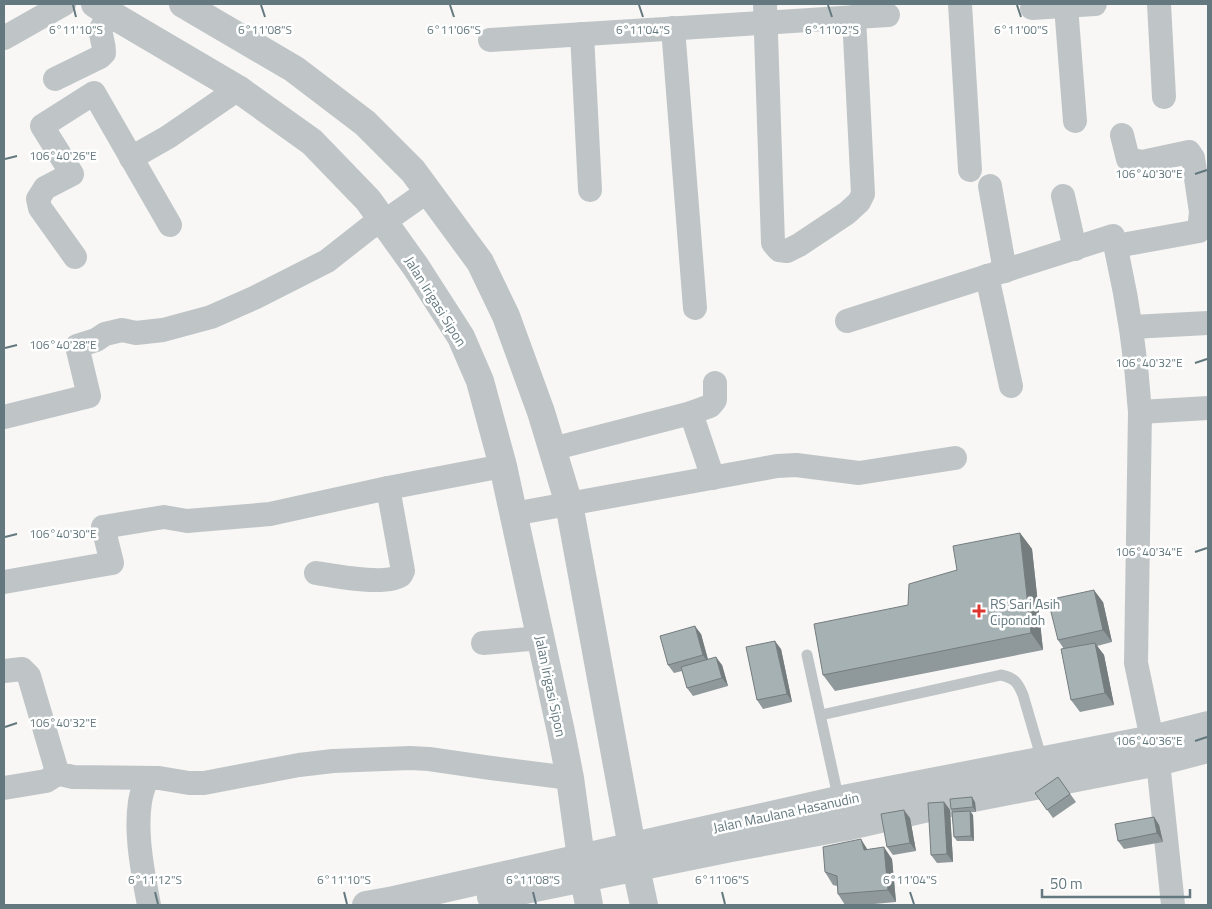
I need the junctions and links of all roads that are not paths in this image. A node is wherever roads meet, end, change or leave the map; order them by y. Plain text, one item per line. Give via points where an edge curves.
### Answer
1 (64, 4) edge
2 (183, 4) edge
3 (960, 4) edge
4 (1094, 4) edge
5 (1158, 4) edge
6 (1066, 6) junction
7 (1032, 8) dead end
8 (105, 10) edge
9 (765, 13) edge
10 (888, 15) dead end
11 (854, 17) junction
12 (673, 28) junction
13 (582, 34) junction
14 (4, 38) edge
15 (490, 40) dead end
16 (55, 80) dead end
17 (238, 89) junction
18 (1164, 97) dead end
19 (1075, 121) dead end
20 (1122, 135) dead end
21 (131, 158) junction
22 (970, 170) dead end
23 (990, 186) dead end
24 (590, 190) dead end
25 (424, 194) junction
26 (1063, 196) dead end
27 (387, 219) junction
28 (170, 225) dead end
29 (1116, 246) junction
30 (1075, 249) junction
31 (75, 257) dead end
32 (996, 274) junction
33 (695, 308) dead end
34 (847, 321) dead end
35 (1208, 323) edge
36 (1132, 327) junction
37 (715, 383) dead end
38 (1011, 386) dead end
39 (1208, 408) edge
40 (1140, 412) junction
41 (691, 413) junction
42 (4, 417) edge
43 (552, 450) junction
44 (955, 458) dead end
45 (503, 466) junction
46 (713, 478) junction
47 (388, 488) junction
48 (567, 504) junction
49 (516, 513) junction
50 (316, 573) dead end
51 (4, 582) edge
52 (541, 638) junction
53 (482, 643) dead end
54 (807, 655) dead end
55 (4, 670) edge
56 (821, 715) junction
57 (1208, 725) edge
58 (1152, 736) junction
59 (1208, 749) edge
60 (1042, 760) junction
61 (59, 773) junction
62 (146, 779) junction
63 (4, 788) edge
64 (571, 788) junction
65 (837, 794) junction
66 (902, 801) junction
67 (845, 827) junction
68 (630, 852) junction
69 (586, 863) junction
70 (147, 895) edge
71 (366, 905) edge
72 (450, 905) edge
73 (588, 905) edge
74 (644, 905) edge
75 (1173, 905) edge

1 - 14 street
2 - 25 street via 294,69 365,123 414,171
3 - 22 street
4 - 6 street
5 - 18 street
6 - 7 street
6 - 19 street
8 - 16 street via 100,32 104,53
8 - 17 street, Jalan Irigasi Sipon
9 - 11 street
9 - 11 street via 773,243 779,250 799,245 847,214 860,202 863,194
9 - 12 street
10 - 11 street
12 - 13 street
12 - 33 street
13 - 15 street
13 - 24 street
17 - 21 street
17 - 27 street, Jalan Irigasi Sipon via 312,142
20 - 29 street via 1128,159 1142,162 1189,152 1193,158 1201,212 1199,231
21 - 28 street
21 - 31 street via 94,93 42,126 72,174 44,188 38,199 40,208
23 - 32 street
25 - 27 street
25 - 43 street via 480,262 501,307
26 - 30 street
27 - 42 street via 369,228 311,270 211,317 163,330 136,333 122,330 76,346 89,396
27 - 45 street, Jalan Irigasi Sipon via 461,337 480,381
29 - 30 street via 1114,236
29 - 36 street
30 - 32 street
32 - 34 street
32 - 38 street
35 - 36 street
36 - 40 street
37 - 41 street via 715,400 710,406
39 - 40 street
40 - 58 street via 1136,663
41 - 43 street
41 - 46 street
43 - 48 street
44 - 46 street via 858,473 796,465
45 - 47 street
45 - 49 street, Jalan Irigasi Sipon
46 - 48 street
47 - 50 street via 402,575 372,579
47 - 51 street via 270,514 187,520 164,516 103,527 112,563
48 - 49 street
48 - 68 street
49 - 52 street, Jalan Irigasi Sipon
52 - 53 street
52 - 64 street, Jalan Irigasi Sipon
54 - 56 lane
55 - 61 street via 22,669 29,676
56 - 60 lane via 1001,675 1011,677 1019,686
56 - 65 lane
57 - 58 street, Jalan Maulana Hasanudin
58 - 59 street, Jalan Maulana Hasanudin
58 - 60 street, Jalan Maulana Hasanudin
58 - 66 street, Jalan Maulana Hasanudin via 963,800
58 - 75 street
60 - 66 street, Jalan Maulana Hasanudin
61 - 62 street via 73,777
61 - 63 street via 46,781
62 - 64 street via 204,784 299,765 410,758 491,768
62 - 70 street via 139,821
64 - 69 street, Jalan Irigasi Sipon
65 - 66 street, Jalan Maulana Hasanudin
65 - 67 lane
65 - 68 street, Jalan Maulana Hasanudin
66 - 67 street, Jalan Maulana Hasanudin
67 - 68 street, Jalan Maulana Hasanudin via 731,848
68 - 69 street, Jalan Maulana Hasanudin
68 - 74 street
69 - 71 street, Jalan Maulana Hasanudin
69 - 72 street, Jalan Maulana Hasanudin
69 - 73 street, Jalan Irigasi Sipon

